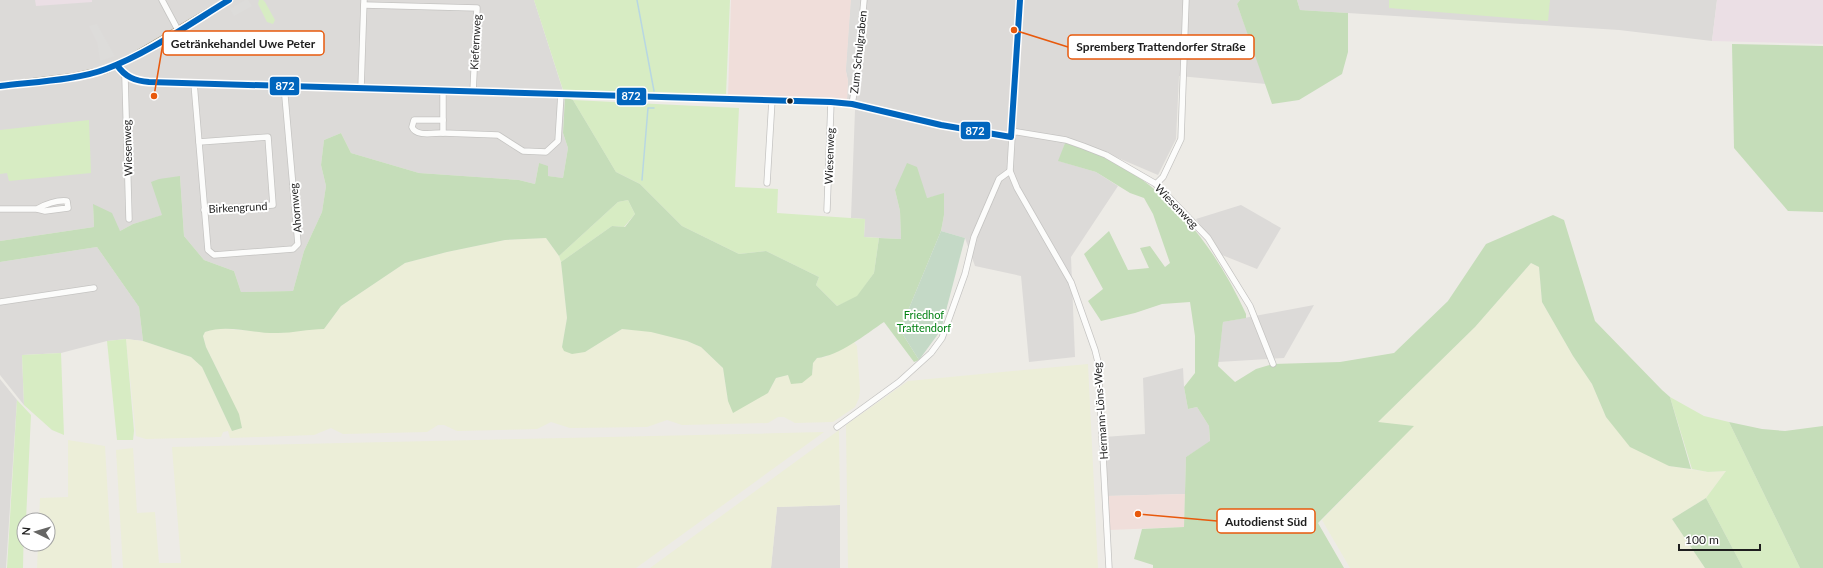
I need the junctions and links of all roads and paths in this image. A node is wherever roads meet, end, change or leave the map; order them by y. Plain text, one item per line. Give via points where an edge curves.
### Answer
1 (162, 0) edge
2 (229, 0) edge
3 (864, 0) edge
4 (1020, 0) edge
5 (1186, 0) edge
6 (364, 2) edge
7 (178, 30) junction
8 (117, 65) junction
9 (125, 77) junction
10 (194, 83) junction
11 (284, 85) junction
12 (0, 86) edge
13 (361, 88) junction
14 (443, 91) junction
15 (472, 92) junction
16 (561, 94) junction
17 (772, 100) junction
18 (831, 102) junction
19 (852, 104) junction
20 (443, 120) junction
21 (442, 133) junction
22 (1011, 134) junction
23 (199, 142) junction
24 (1010, 171) junction
25 (767, 183) dead end
26 (1156, 184) junction
27 (0, 209) edge
28 (37, 209) junction
29 (204, 210) junction
30 (827, 210) dead end
31 (129, 219) dead end
32 (94, 288) dead end
33 (0, 302) edge
34 (1273, 364) dead end
35 (837, 427) dead end
36 (1109, 568) edge

1 - 7 street
2 - 7 main road
3 - 19 street, Zum Schulgraben
4 - 22 street, Hermann-Löns-Weg
5 - 26 street via 1181,139 1163,178
6 - 13 street, Kiefernweg
6 - 15 street, Kiefernweg via 477,8
7 - 8 main road
8 - 9 street
8 - 12 main road via 92,74
9 - 10 street, Wiesenweg via 137,81
9 - 31 street, Wiesenweg
10 - 11 street, Wiesenweg
10 - 23 street, Birkengrund
11 - 13 street, Wiesenweg
11 - 29 street, Ahornweg via 298,244 293,249 214,255 208,250
13 - 14 street, Wiesenweg
14 - 15 street, Wiesenweg
14 - 20 street
15 - 16 street, Wiesenweg
16 - 17 street, Wiesenweg
16 - 21 street via 558,141 546,152 523,151 498,135
17 - 18 street, Wiesenweg
17 - 25 street
18 - 19 street, Wiesenweg
18 - 30 street, Wiesenweg
19 - 22 street, Wiesenweg via 941,125
20 - 21 street
20 - 21 street via 414,120 412,127 413,131 418,133
22 - 24 street, Hermann-Löns-Weg
22 - 26 street, Wiesenweg via 1066,140 1106,155
23 - 29 street, Birkengrund
23 - 29 street, Birkengrund via 268,137 273,205
24 - 35 street via 999,179 974,237 942,338 931,353 899,382
24 - 36 street, Hermann-Löns-Weg via 1017,188 1071,282 1098,362
26 - 34 street, Wiesenweg via 1208,238 1250,306
27 - 28 street
28 - 28 street via 45,211 68,208 67,201 44,205
32 - 33 street

